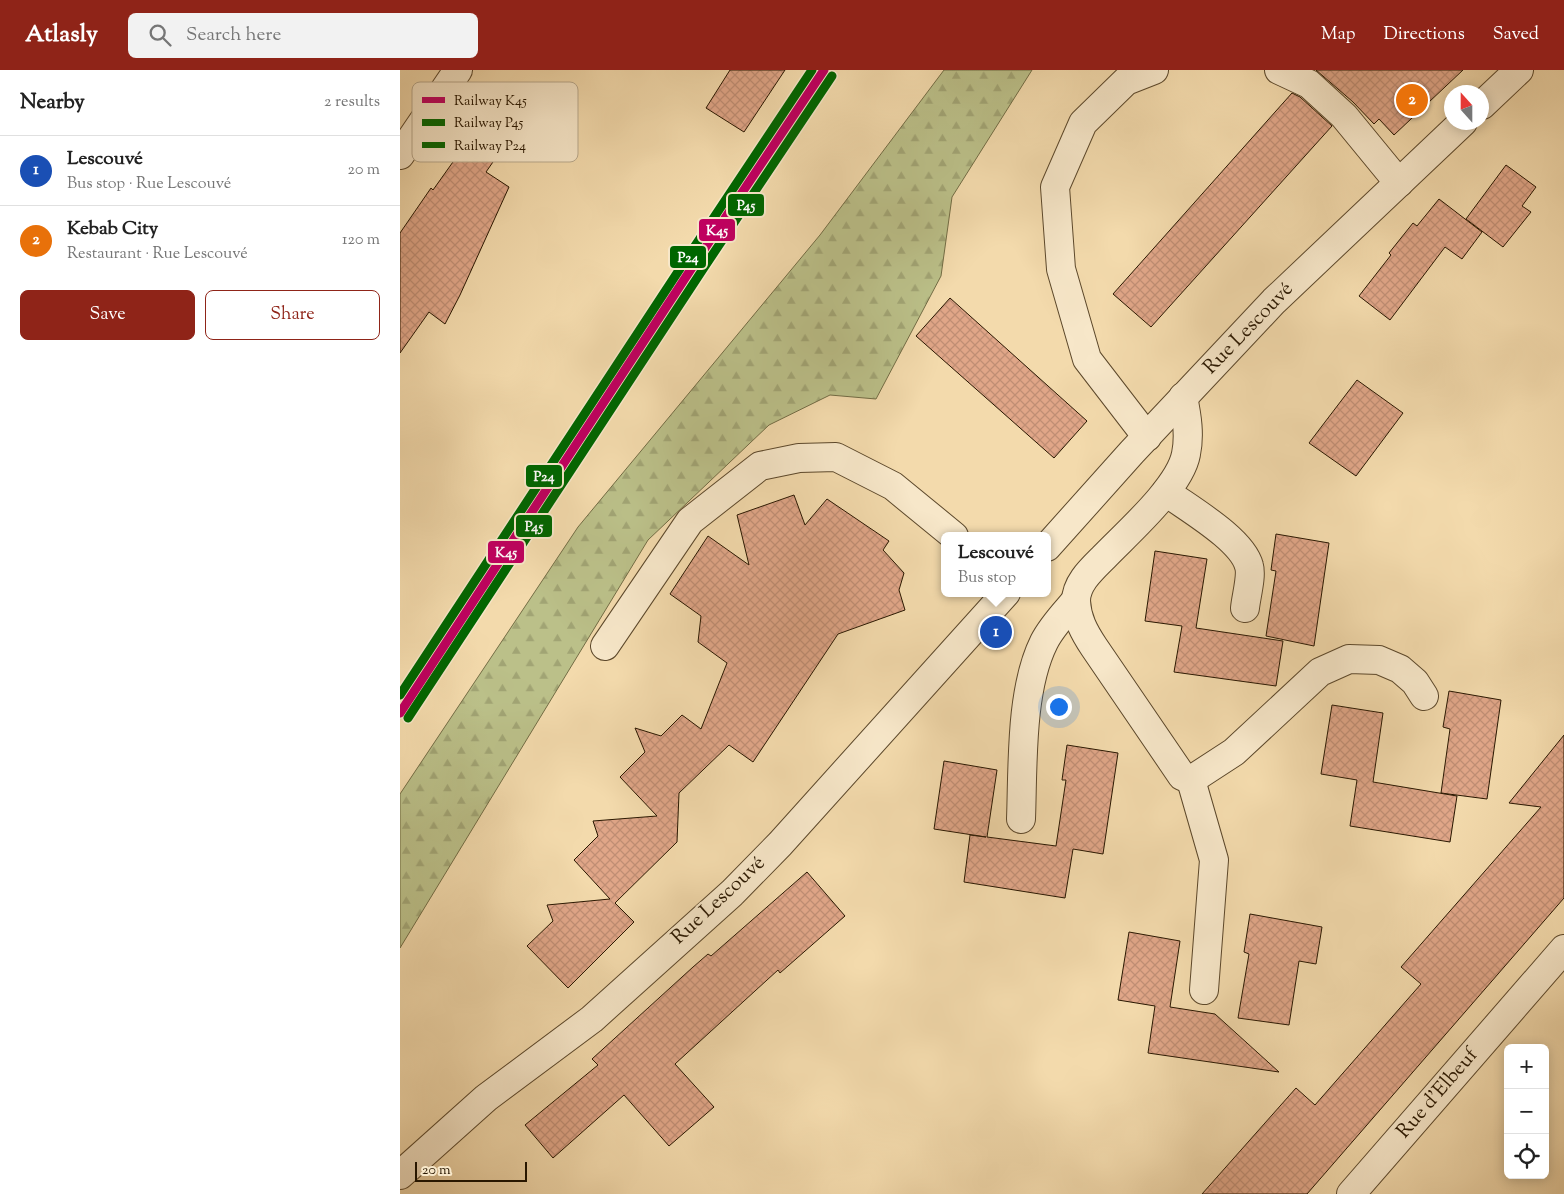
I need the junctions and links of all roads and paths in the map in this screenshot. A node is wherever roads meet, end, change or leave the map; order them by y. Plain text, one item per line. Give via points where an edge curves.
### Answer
1 (458, 70) edge
2 (1154, 70) edge
3 (1279, 70) edge
4 (1519, 70) edge
5 (450, 82) edge
6 (1489, 98) edge
7 (1455, 130) edge
8 (412, 137) edge
9 (400, 155) edge
10 (1399, 183) junction
11 (1182, 397) junction
12 (1147, 438) junction
13 (1166, 492) junction
14 (949, 532) edge
15 (1051, 543) edge
16 (1002, 597) edge
17 (1076, 600) junction
18 (1245, 608) dead end
19 (606, 646) dead end
20 (1424, 696) dead end
21 (1191, 780) junction
22 (1021, 820) dead end
23 (1564, 949) edge
24 (1204, 990) dead end
25 (400, 1175) edge
26 (1351, 1194) edge

1 - 5 street
2 - 12 street via 1126,81 1083,123 1055,187 1061,269 1087,359
3 - 10 street via 1309,84 1344,116
4 - 6 street
7 - 10 street, Rue Lescouvé
8 - 9 street
10 - 11 street, Rue Lescouvé via 1274,301
11 - 12 street, Rue Lescouvé
11 - 13 street via 1187,419 1186,454 1179,474
12 - 15 street, Rue Lescouvé
13 - 17 street via 1080,585
13 - 18 street via 1234,541 1245,556 1250,568
14 - 19 street via 893,486 836,457 799,458 760,466 690,521
16 - 25 street, Rue Lescouvé via 732,893 592,1019 486,1098
17 - 21 street via 1082,629 1182,776
17 - 22 street via 1045,640 1030,681
20 - 21 street via 1415,682 1400,669 1379,660 1349,659 1320,672 1234,752
21 - 24 street via 1214,860
23 - 26 street, Rue d'Elbeuf

